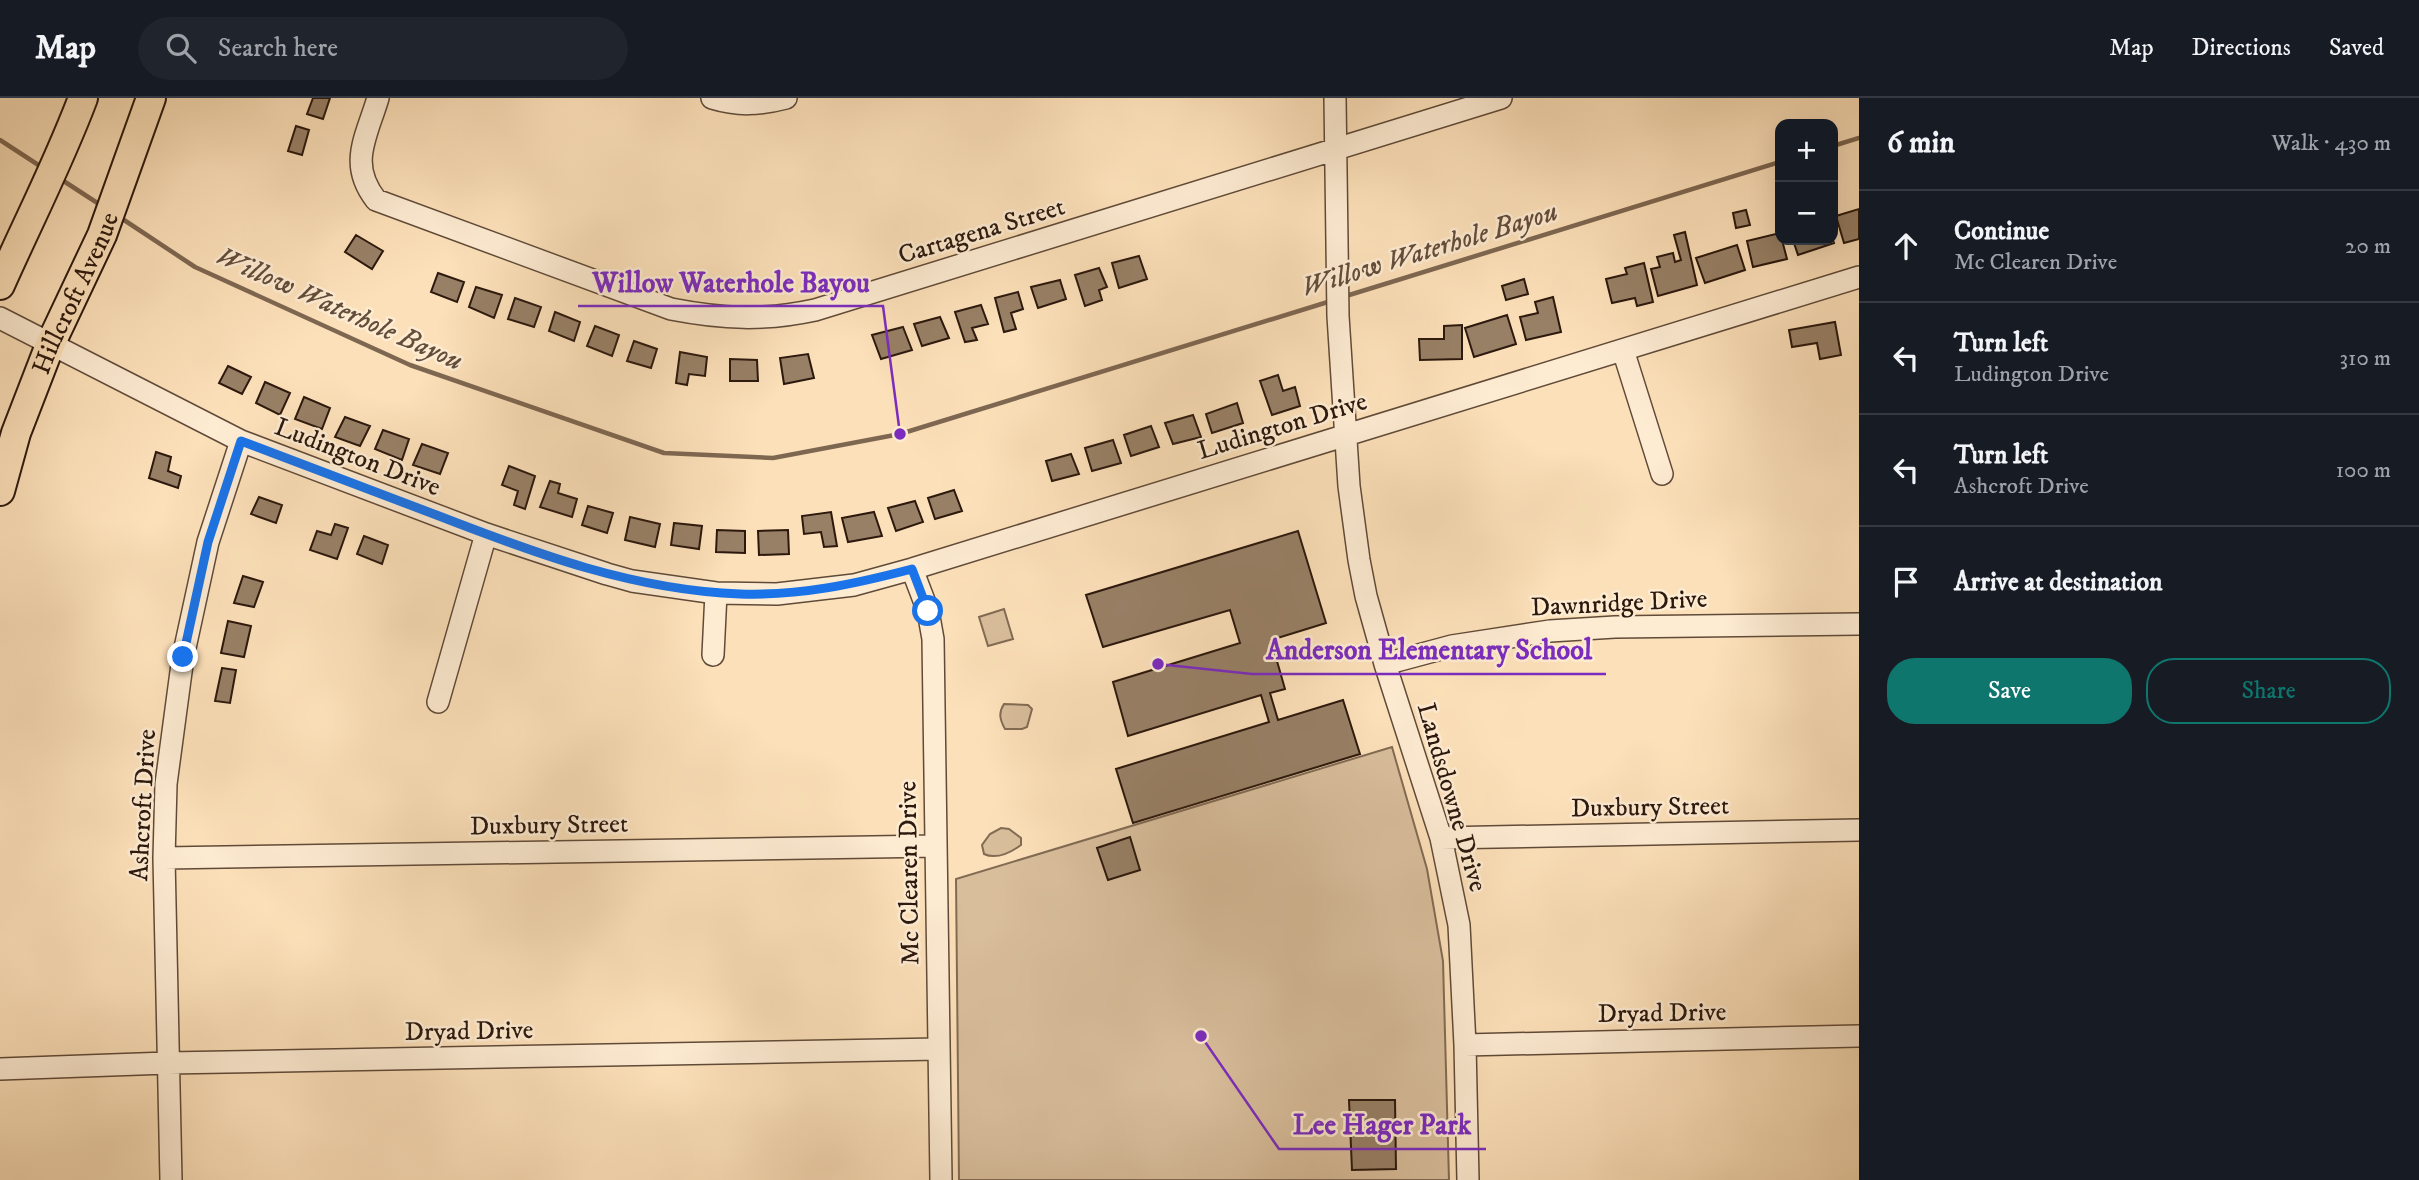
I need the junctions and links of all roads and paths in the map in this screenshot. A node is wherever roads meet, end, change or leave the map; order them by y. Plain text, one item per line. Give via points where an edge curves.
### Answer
1 (83, 98) edge
2 (151, 98) edge
3 (378, 98) edge
4 (712, 98) edge
5 (786, 98) edge
6 (1335, 98) edge
7 (1502, 98) edge
8 (1336, 150) junction
9 (1859, 277) edge
10 (0, 285) edge
11 (0, 318) edge
12 (50, 345) junction
13 (1623, 350) junction
14 (1345, 434) junction
15 (241, 441) junction
16 (1662, 474) dead end
17 (0, 491) edge
18 (486, 534) junction
19 (912, 569) junction
20 (716, 593) junction
21 (1859, 624) edge
22 (713, 655) dead end
23 (1385, 664) junction
24 (438, 702) dead end
25 (1859, 831) edge
26 (1441, 838) junction
27 (935, 846) junction
28 (164, 858) junction
29 (1859, 1036) edge
30 (1465, 1045) junction
31 (938, 1049) junction
32 (167, 1063) junction
33 (0, 1069) edge
34 (171, 1180) edge
35 (941, 1180) edge
36 (1468, 1180) edge

1 - 10 main road
2 - 12 main road, Hillcroft Avenue via 118,195
3 - 8 street, Cartagena Street via 360,160 364,185 376,200 671,309 711,317 783,317 815,310
4 - 5 street via 752,105
6 - 8 street, Landsdowne Drive
7 - 8 street, Cartagena Street
8 - 14 street, Landsdowne Drive
9 - 13 street, Ludington Drive
11 - 12 street, Ludington Drive
12 - 15 street, Ludington Drive
12 - 17 main road, Hillcroft Avenue via 16,433
13 - 14 street, Ludington Drive
13 - 16 street
14 - 19 street, Ludington Drive
14 - 23 street, Landsdowne Drive via 1359,560
15 - 18 street, Ludington Drive
15 - 28 street, Ashcroft Drive via 208,542 183,657 166,783
18 - 20 street, Ludington Drive via 632,581
18 - 24 street
19 - 20 street, Ludington Drive via 811,591
19 - 27 street, Mc Clearen Drive via 933,639
20 - 22 street
21 - 23 street, Dawnridge Drive via 1550,631 1452,646
23 - 26 street, Landsdowne Drive
25 - 26 street, Duxbury Street
26 - 30 street, Landsdowne Drive via 1459,925
27 - 28 street, Duxbury Street
27 - 31 street, Mc Clearen Drive
28 - 32 street, Ashcroft Drive
29 - 30 street, Dryad Drive
30 - 36 street, Landsdowne Drive
31 - 32 street, Dryad Drive
31 - 35 street, Mc Clearen Drive
32 - 33 street, Dryad Drive
32 - 34 street, Ashcroft Drive

